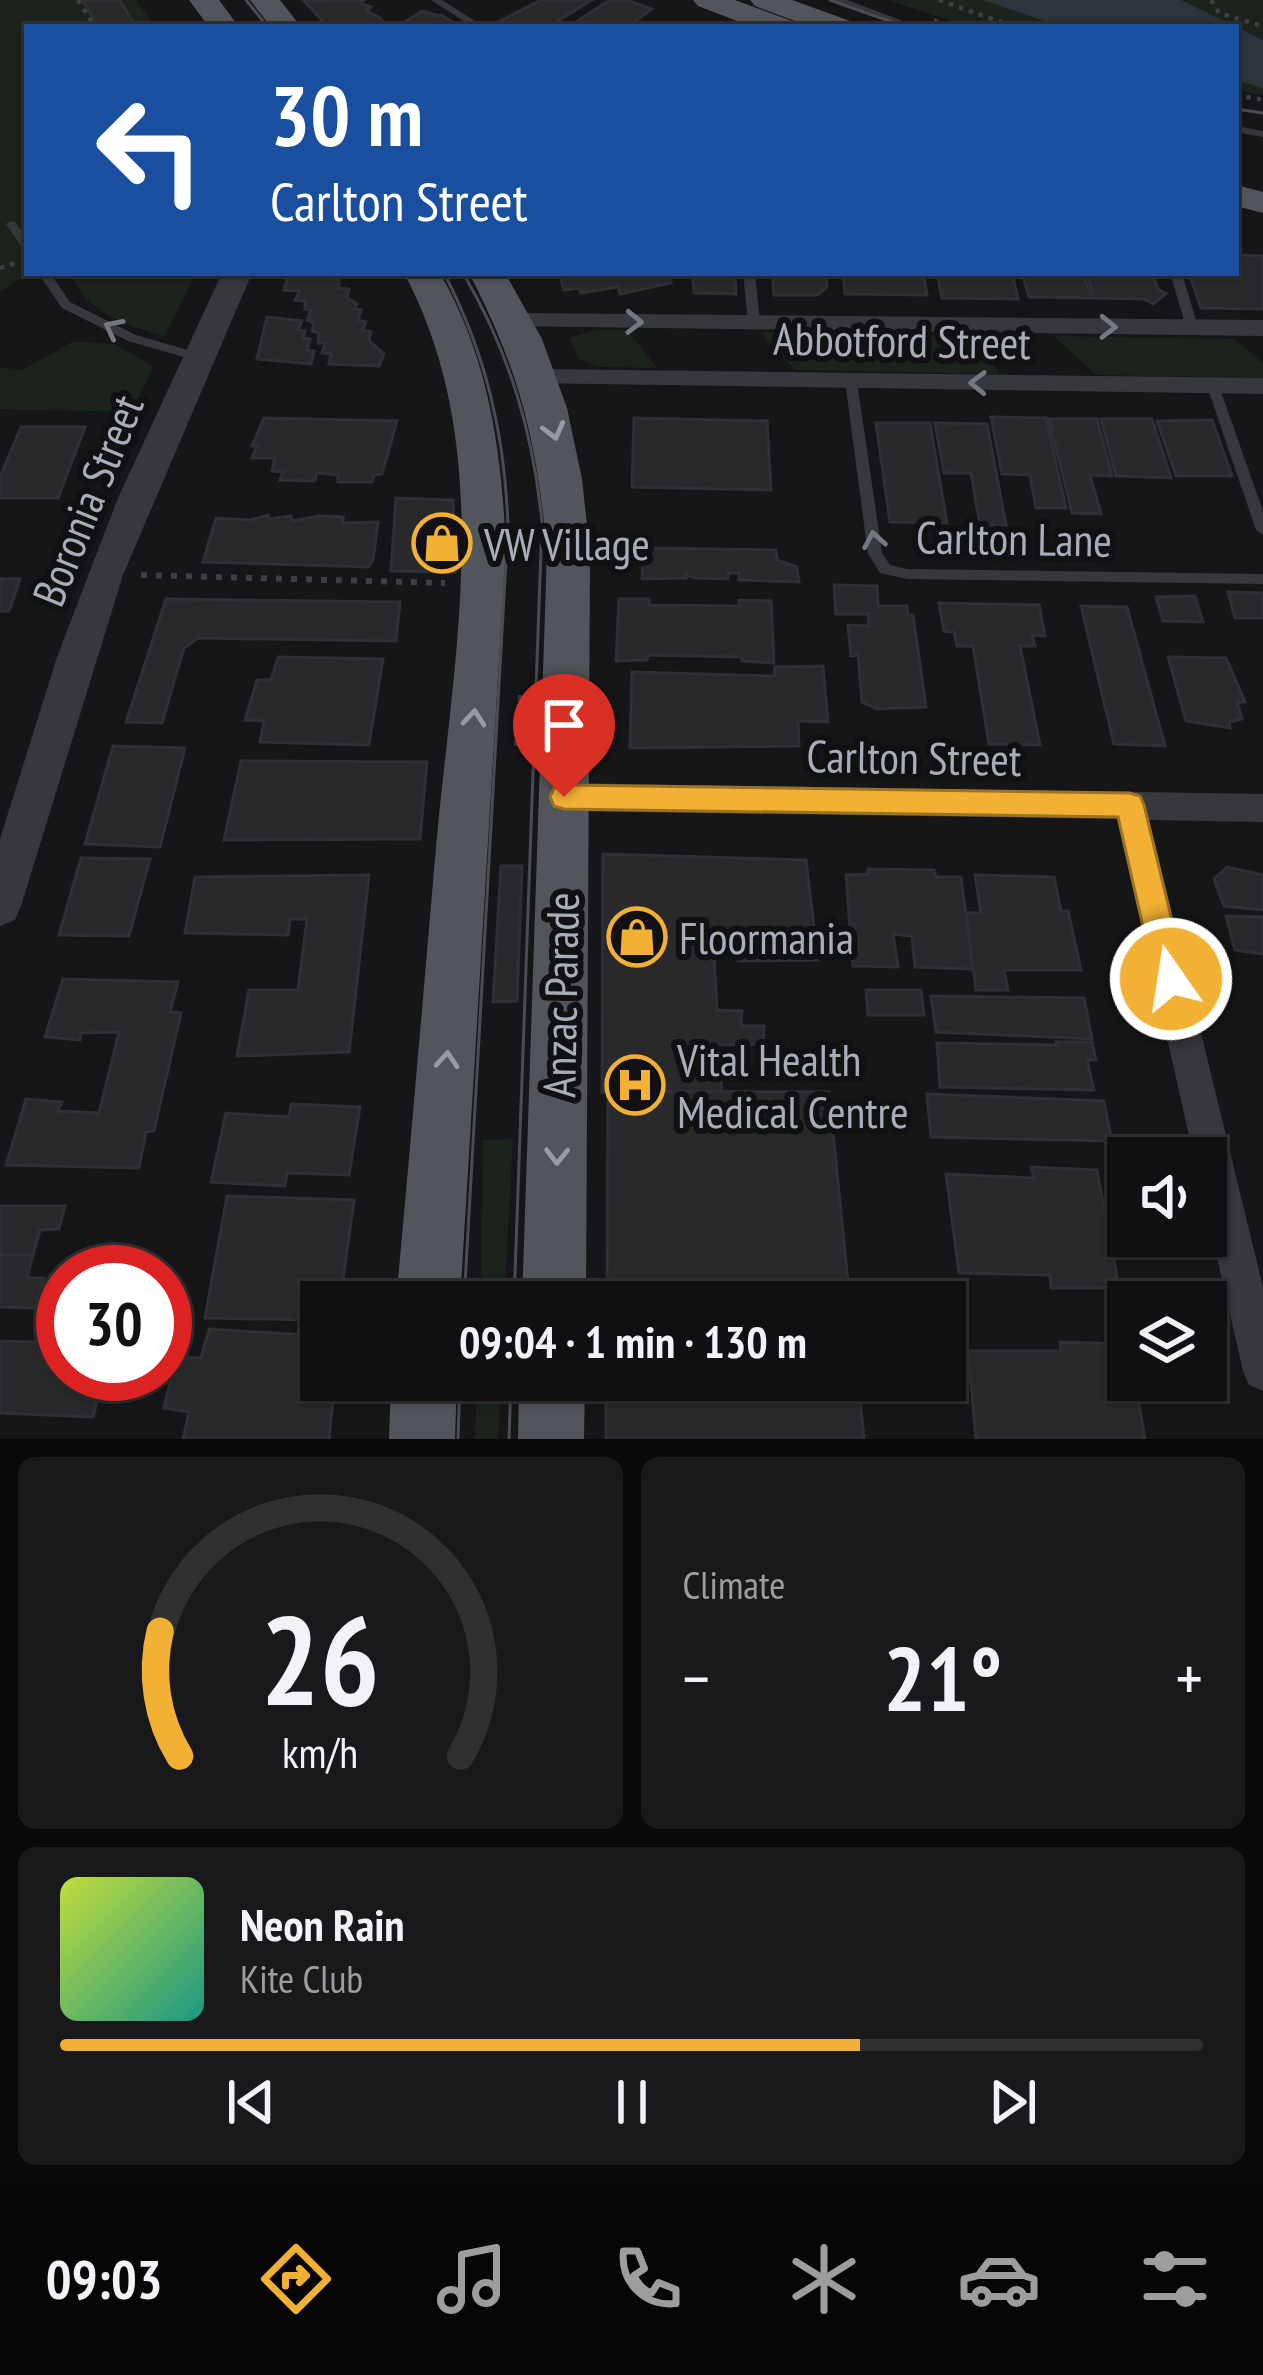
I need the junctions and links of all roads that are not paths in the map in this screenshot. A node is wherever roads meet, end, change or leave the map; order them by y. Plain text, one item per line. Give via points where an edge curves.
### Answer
1 (203, 0) edge
2 (436, 0) edge
3 (708, 0) edge
4 (765, 0) edge
5 (838, 0) edge
6 (222, 24) edge
7 (474, 24) edge
8 (773, 24) edge
9 (831, 24) edge
10 (906, 24) edge
11 (11, 224) dead end
12 (24, 244) edge
13 (46, 276) edge
14 (236, 276) edge
15 (424, 276) edge
16 (489, 276) edge
17 (749, 276) edge
18 (1177, 276) edge
19 (517, 321) junction
20 (754, 323) junction
21 (1192, 327) junction
22 (1263, 328) edge
23 (198, 356) junction
24 (539, 376) junction
25 (851, 381) junction
26 (1213, 386) junction
27 (1263, 386) edge
28 (1263, 530) edge
29 (1263, 579) edge
30 (564, 797) junction
31 (1130, 805) junction
32 (1263, 808) edge
33 (13, 816) edge
34 (0, 906) edge
35 (430, 1281) edge
36 (554, 1281) edge
37 (1263, 1371) edge
38 (423, 1401) edge
39 (552, 1401) edge
40 (422, 1439) edge
41 (551, 1439) edge

1 - 6 main road
2 - 7 lane
3 - 8 main road
4 - 9 main road
5 - 10 lane
11 - 12 lane
23 -> 13 lane via 132,338 66,305
14 - 23 street, Boronia Street
35 -> 15 main road via 484,545 472,399 454,334
16 - 19 main road, Anzac Parade
17 - 20 lane
18 - 21 lane
19 -> 20 street, Abbotford Street
19 - 24 main road, Anzac Parade
20 -> 21 street, Abbotford Street
21 - 22 street, Abbotford Street
23 - 33 street, Boronia Street
24 - 25 street, Abbotford Street
24 -> 30 main road, Anzac Parade via 568,513
26 -> 25 street, Abbotford Street
29 -> 25 lane, Carlton Lane via 885,568 875,554
26 - 27 street, Abbotford Street
26 - 28 lane
30 - 31 street, Carlton Street
30 -> 36 main road, Anzac Parade
31 - 32 street, Carlton Street
31 - 37 street
33 - 34 street, Boronia Street
38 - 40 main road
39 - 41 main road

